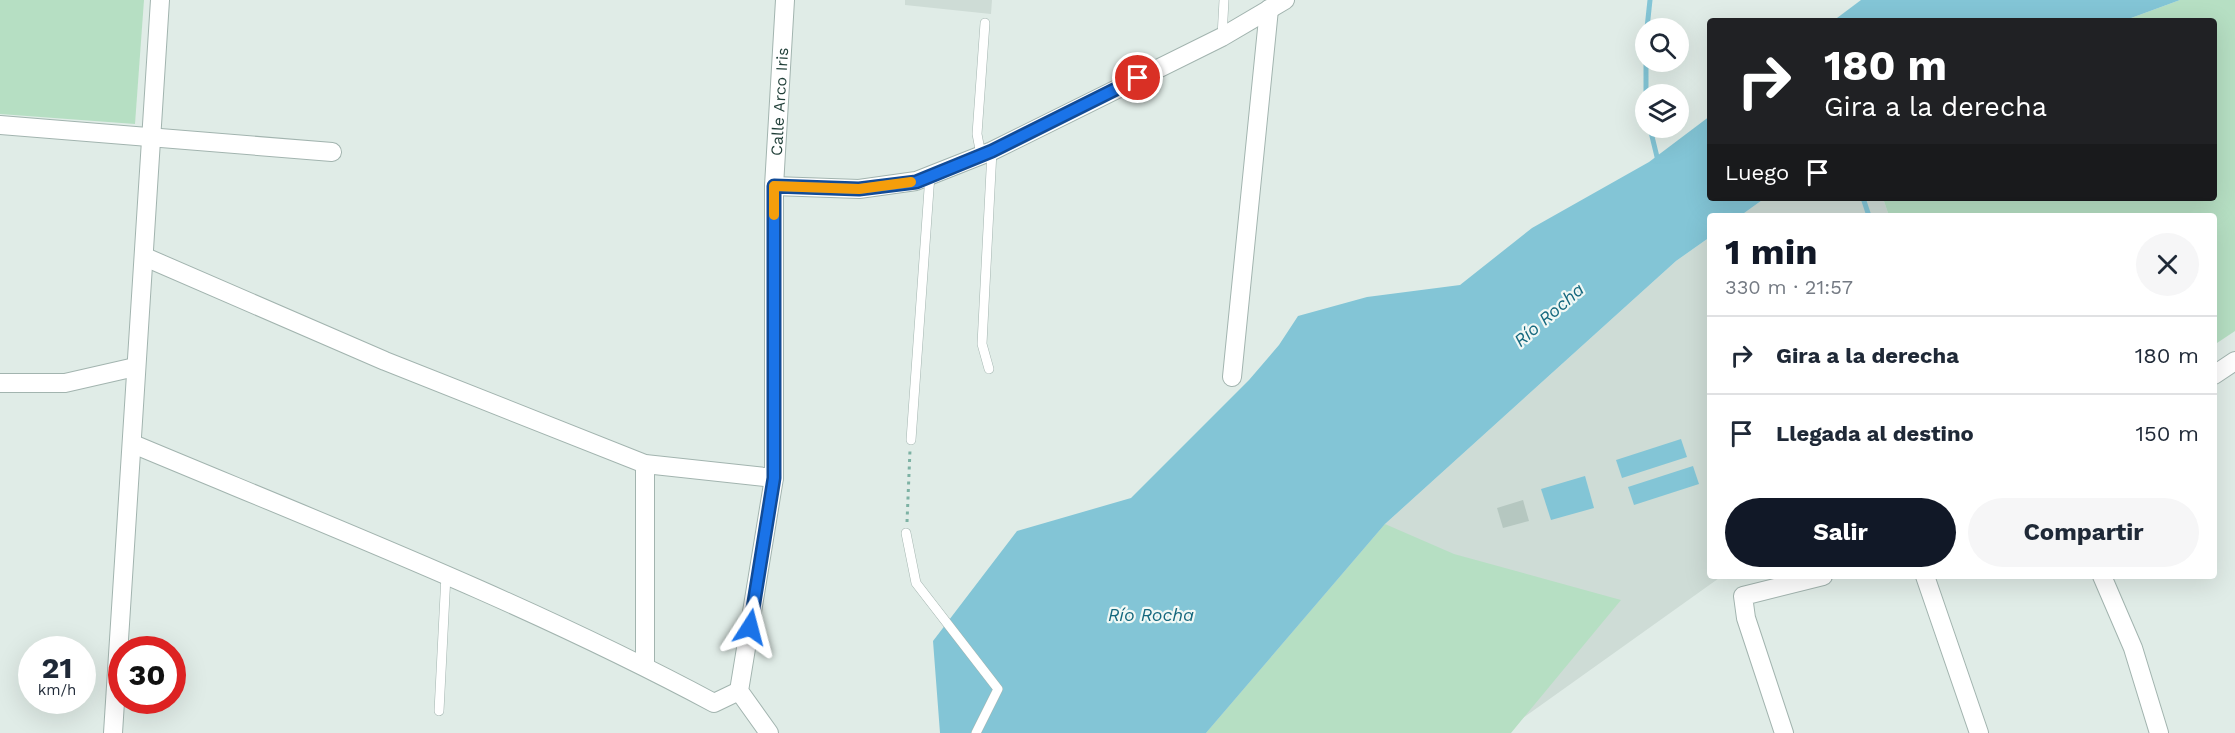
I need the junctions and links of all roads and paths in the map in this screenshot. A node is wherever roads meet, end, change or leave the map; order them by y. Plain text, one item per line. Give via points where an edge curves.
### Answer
1 (160, 0) edge
2 (785, 0) edge
3 (1224, 0) edge
4 (1277, 4) edge
5 (985, 23) dead end
6 (1222, 37) junction
7 (0, 125) edge
8 (152, 137) junction
9 (332, 152) dead end
10 (987, 153) junction
11 (930, 176) junction
12 (774, 186) junction
13 (145, 257) junction
14 (2235, 361) edge
15 (135, 367) junction
16 (989, 369) dead end
17 (2217, 373) edge
18 (1232, 377) dead end
19 (0, 383) edge
20 (911, 440) joint
21 (133, 444) junction
22 (645, 464) junction
23 (774, 478) junction
24 (906, 533) joint
25 (446, 575) junction
26 (1811, 579) edge
27 (1926, 579) edge
28 (2103, 579) edge
29 (645, 666) junction
30 (740, 691) junction
31 (439, 711) dead end
32 (112, 733) edge
33 (769, 733) edge
34 (976, 733) edge
35 (1784, 733) edge
36 (1979, 733) edge
37 (2159, 733) edge

1 - 8 street
2 - 12 street, Calle Arco Iris
3 - 6 lane
4 - 6 street
4 - 18 street
5 - 10 lane via 977,134
6 - 10 street
7 - 8 street
8 - 9 street
8 - 13 street
10 - 11 street
10 - 16 lane via 982,344
11 - 12 street via 916,182 859,189
11 - 20 lane
12 - 23 street, Calle Arco Iris
13 - 15 street
13 - 22 street via 385,361
14 - 17 street
15 - 19 street via 65,383
15 - 21 street
20 - 24 path
21 - 25 street
21 - 32 street
22 - 23 street
22 - 29 street
23 - 30 street, Calle Arco Iris
24 - 34 lane via 916,583 998,689
25 - 29 street
25 - 31 lane
26 - 35 street via 1743,596 1746,618
27 - 36 street
28 - 37 street via 2133,648
29 - 30 street via 714,703
30 - 33 street

